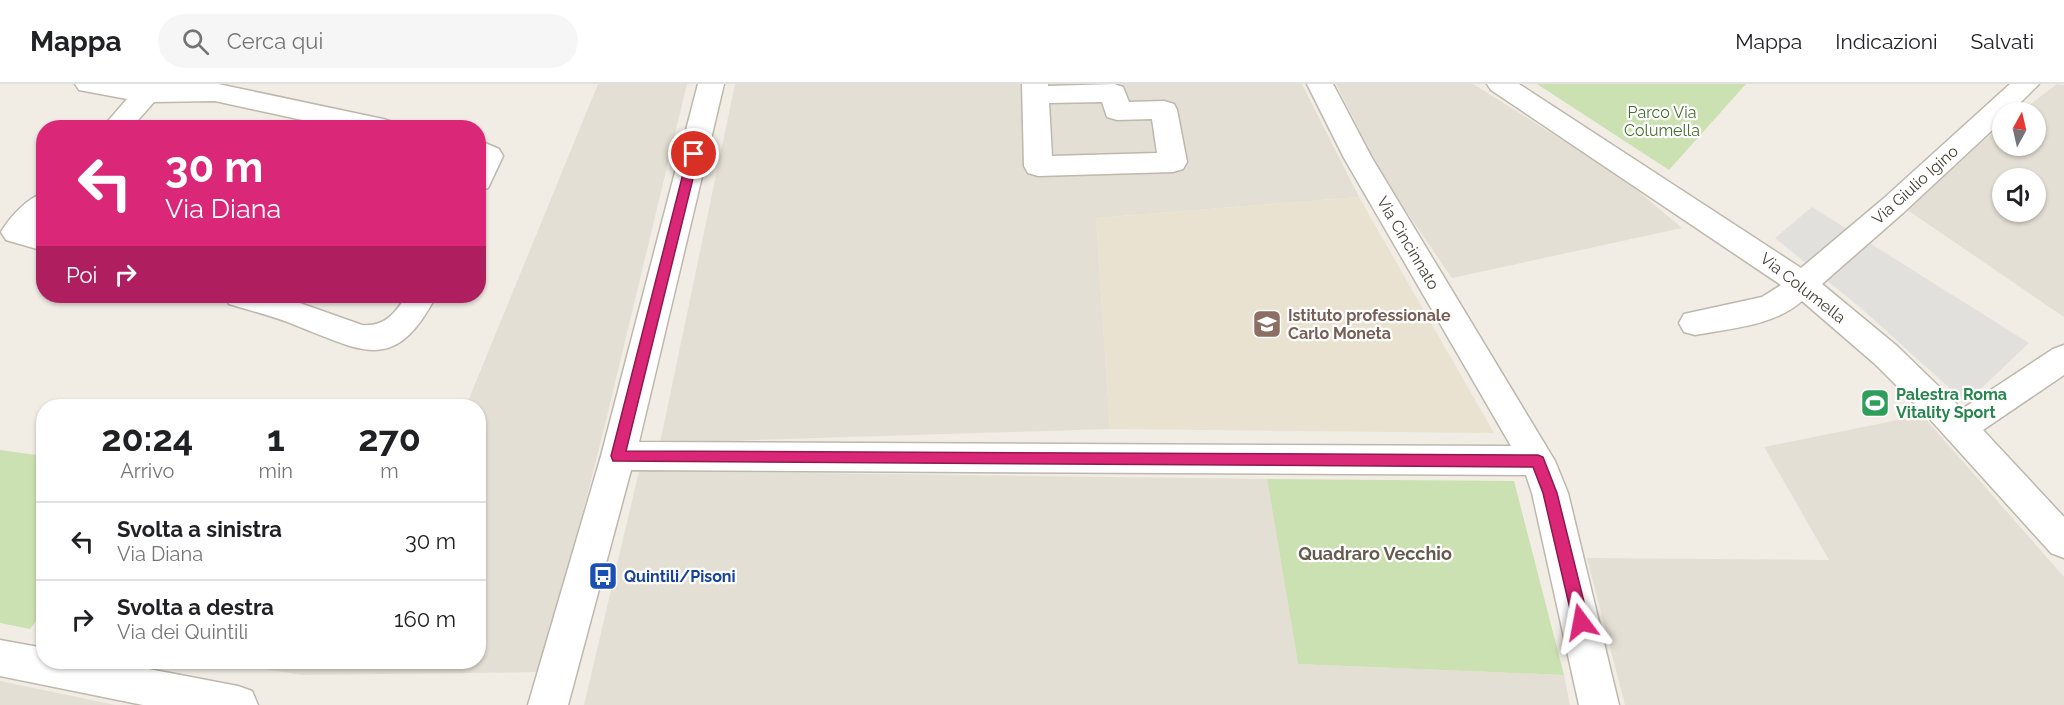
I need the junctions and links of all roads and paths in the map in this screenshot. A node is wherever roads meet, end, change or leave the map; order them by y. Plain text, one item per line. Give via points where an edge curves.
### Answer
1 (88, 84) edge
2 (711, 84) edge
3 (1320, 84) edge
4 (1500, 84) edge
5 (2026, 84) edge
6 (1035, 90) edge
7 (147, 93) junction
8 (122, 120) edge
9 (345, 120) edge
10 (36, 211) edge
11 (36, 238) edge
12 (1802, 283) junction
13 (264, 303) edge
14 (417, 303) edge
15 (1695, 323) dead end
16 (2064, 358) edge
17 (1960, 428) junction
18 (618, 456) junction
19 (1538, 461) junction
20 (2064, 542) edge
21 (0, 658) edge
22 (36, 665) edge
23 (56, 669) edge
24 (238, 705) edge
25 (548, 705) edge
26 (1599, 705) edge

1 - 7 street
2 - 18 street
3 - 19 street, Via Cincinnato via 1358,158
4 - 12 street, Via Columella
5 - 12 street, Via Giulio Igino
6 - 6 street via 1114,93 1117,111 1164,110 1173,162 1038,166
7 - 8 street
7 - 9 street via 215,93
10 - 11 street via 16,232
12 - 15 street, Via Giulio Igino via 1775,306
12 - 17 street, Via Columella via 1886,356
13 - 14 street via 368,339 389,334 405,324
16 - 17 street
17 - 20 street, Via Columella
18 - 19 street
18 - 25 street
19 - 26 street, Via Cincinnato via 1550,493
21 - 22 street
23 - 24 street

